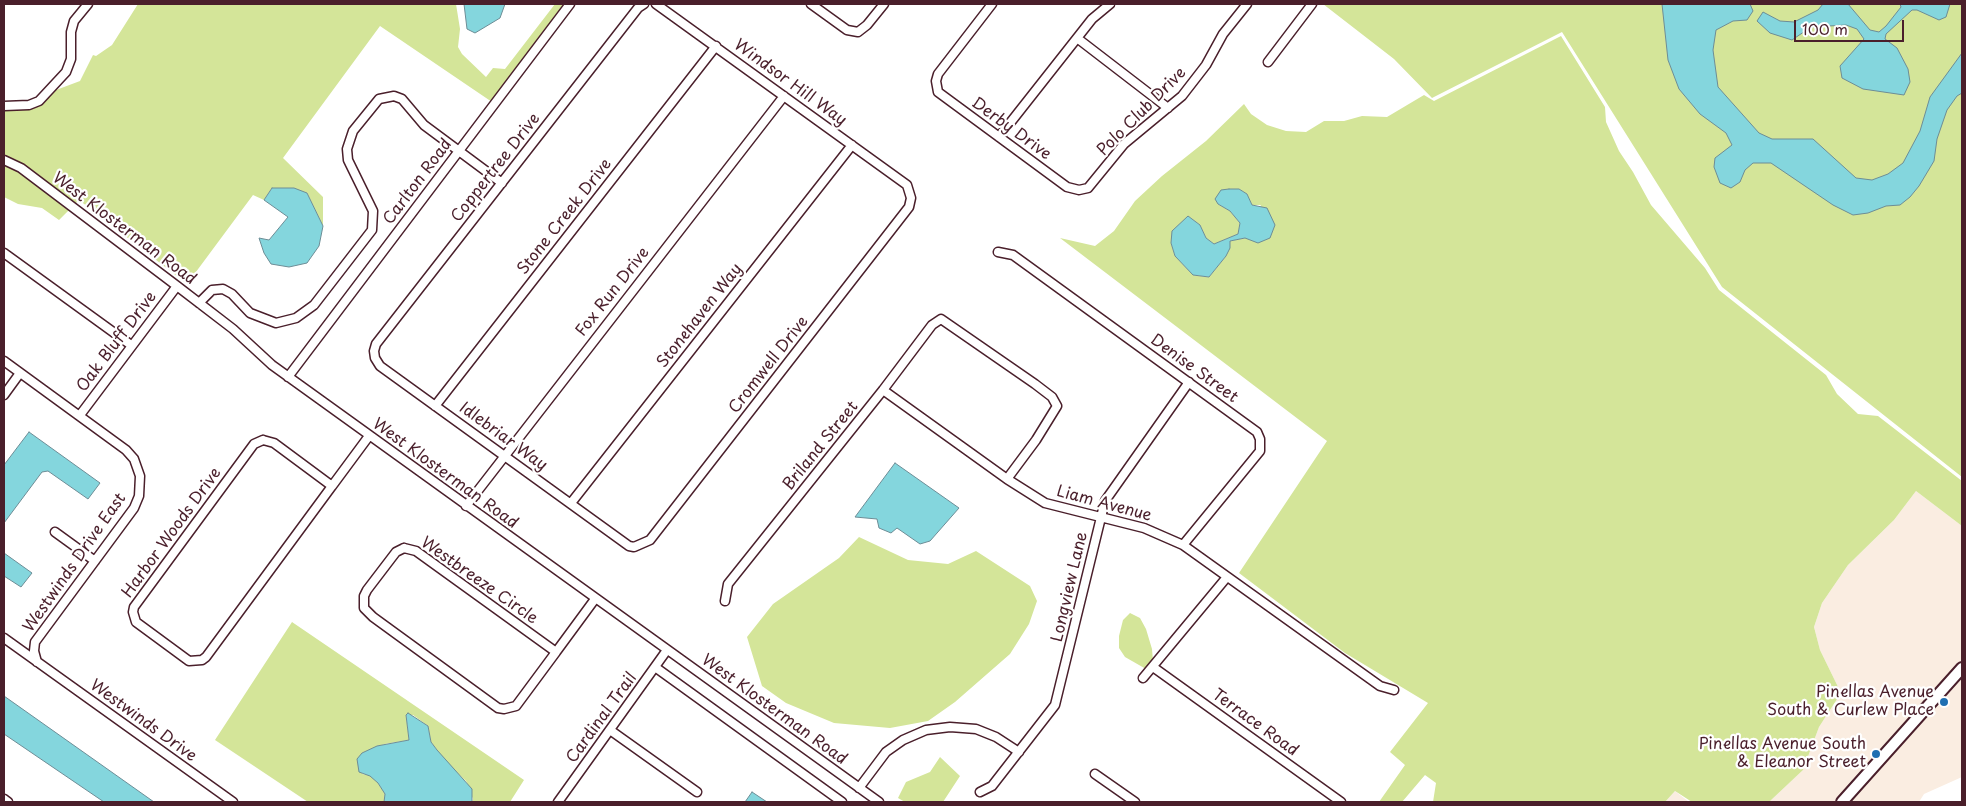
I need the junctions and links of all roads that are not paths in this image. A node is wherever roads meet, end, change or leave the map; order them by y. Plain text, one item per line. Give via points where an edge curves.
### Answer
1 (88, 4) edge
2 (570, 4) edge
3 (656, 4) edge
4 (811, 4) edge
5 (884, 4) edge
6 (992, 4) edge
7 (1110, 4) edge
8 (1246, 4) edge
9 (1312, 4) edge
10 (641, 6) edge
11 (1077, 38) junction
12 (716, 46) junction
13 (1268, 62) dead end
14 (784, 96) junction
15 (4, 106) edge
16 (1168, 108) junction
17 (999, 137) junction
18 (852, 145) junction
19 (459, 151) junction
20 (4, 160) edge
21 (502, 184) junction
22 (907, 185) joint
23 (1088, 188) joint
24 (998, 252) dead end
25 (4, 253) edge
26 (177, 286) junction
27 (199, 303) junction
28 (376, 344) joint
29 (131, 345) junction
30 (4, 361) edge
31 (20, 373) junction
32 (288, 377) junction
33 (1190, 382) junction
34 (883, 390) junction
35 (4, 395) edge
36 (435, 406) junction
37 (80, 415) junction
38 (369, 436) junction
39 (503, 455) junction
40 (1006, 479) junction
41 (332, 486) junction
42 (571, 503) junction
43 (466, 506) junction
44 (1101, 518) junction
45 (55, 532) dead end
46 (629, 546) joint
47 (1183, 546) junction
48 (95, 561) junction
49 (1227, 577) junction
50 (594, 599) junction
51 (725, 601) dead end
52 (4, 638) edge
53 (667, 650) junction
54 (556, 652) junction
55 (37, 662) junction
56 (655, 667) junction
57 (1153, 667) junction
58 (1962, 668) edge
59 (1143, 678) dead end
60 (1394, 690) dead end
61 (610, 730) junction
62 (1019, 752) junction
63 (1096, 774) dead end
64 (859, 788) junction
65 (697, 792) dead end
66 (980, 792) dead end
67 (4, 799) edge
68 (563, 801) edge
69 (8, 802) edge
70 (233, 802) edge
71 (842, 802) edge
72 (878, 802) edge
73 (1135, 802) edge
74 (1342, 802) edge
75 (1842, 802) edge

1 - 15 street via 74,21 71,58 66,72 39,101 30,105
2 - 19 street, Carlton Road
3 - 12 street, Windsor Hill Way
4 - 5 street via 847,30 858,32 867,26
6 - 17 street, Derby Drive via 938,74 936,84 940,95
7 - 11 street via 1097,13
8 - 16 street, Polo Club Drive via 1220,38 1206,65 1182,96
9 - 13 street
10 - 21 street, Coppertree Drive
11 - 16 street
11 - 17 street
12 - 14 street, Windsor Hill Way
12 - 36 street, Stone Creek Drive
14 - 18 street, Windsor Hill Way
14 - 39 street, Fox Run Drive
16 - 23 street, Polo Club Drive via 1124,144
17 - 23 street, Derby Drive via 1067,187 1075,190
18 - 22 street, Windsor Hill Way
18 - 42 street, Stonehaven Way
19 - 21 street
19 - 27 street via 424,125 402,99 394,96 379,99 353,131 347,150 348,160 373,211 372,230 314,305 296,318 276,323 250,312 228,290 212,290
19 - 32 street, Carlton Road
20 - 26 street, West Klosterman Road via 21,168
21 - 28 street, Coppertree Drive
22 - 46 street, Cromwell Drive via 911,194 909,207 650,540
24 - 33 street, Denise Street via 1013,255
25 - 29 street
26 - 27 street, West Klosterman Road
26 - 29 street, Oak Bluff Drive
27 - 32 street, West Klosterman Road
28 - 36 street, Idlebriar Way via 374,355 377,363
29 - 37 street, Oak Bluff Drive
30 - 31 street
31 - 35 street
31 - 37 street
32 - 38 street, West Klosterman Road
33 - 44 street, Longview Lane via 1109,494
33 - 47 street, Denise Street via 1254,429 1261,446
34 - 40 street, Liam Avenue
34 - 40 street, Briland Street via 932,325 941,319 1035,384 1052,397 1057,406
34 - 51 street, Briland Street via 728,584
36 - 39 street, Idlebriar Way
37 - 48 street, Westwinds Drive East via 131,454 141,481 134,508
38 - 41 street, Harbor Woods Drive
38 - 43 street, West Klosterman Road
39 - 42 street, Idlebriar Way
39 - 43 street, Fox Run Drive
40 - 44 street, Liam Avenue via 1045,503
41 - 41 street, Harbor Woods Drive via 202,660 189,661 136,622 134,607 254,444 263,440 274,442
42 - 46 street, Idlebriar Way
43 - 50 street, West Klosterman Road
44 - 47 street, Liam Avenue via 1144,528
44 - 62 street, Longview Lane via 1058,697 1052,710
45 - 48 street
47 - 49 street, Liam Avenue
48 - 55 street, Westwinds Drive East via 35,642
49 - 57 street
49 - 60 street, Liam Avenue via 1380,686
50 - 53 street, West Klosterman Road
50 - 54 street
52 - 55 street, Westwinds Drive
53 - 56 street, Cardinal Trail
53 - 64 street, West Klosterman Road
54 - 54 street, Westbreeze Circle via 410,548 396,552 364,596 364,608 373,617 498,708 516,706
55 - 70 street, Westwinds Drive
56 - 61 street, Cardinal Trail
56 - 71 street
57 - 59 street
57 - 74 street, Terrace Road
58 - 75 main road
61 - 65 street
61 - 68 street, Cardinal Trail
62 - 64 street via 976,729 950,726 926,730 886,752
62 - 66 street, Longview Lane via 992,786
63 - 73 street
64 - 72 street, West Klosterman Road
67 - 69 street

